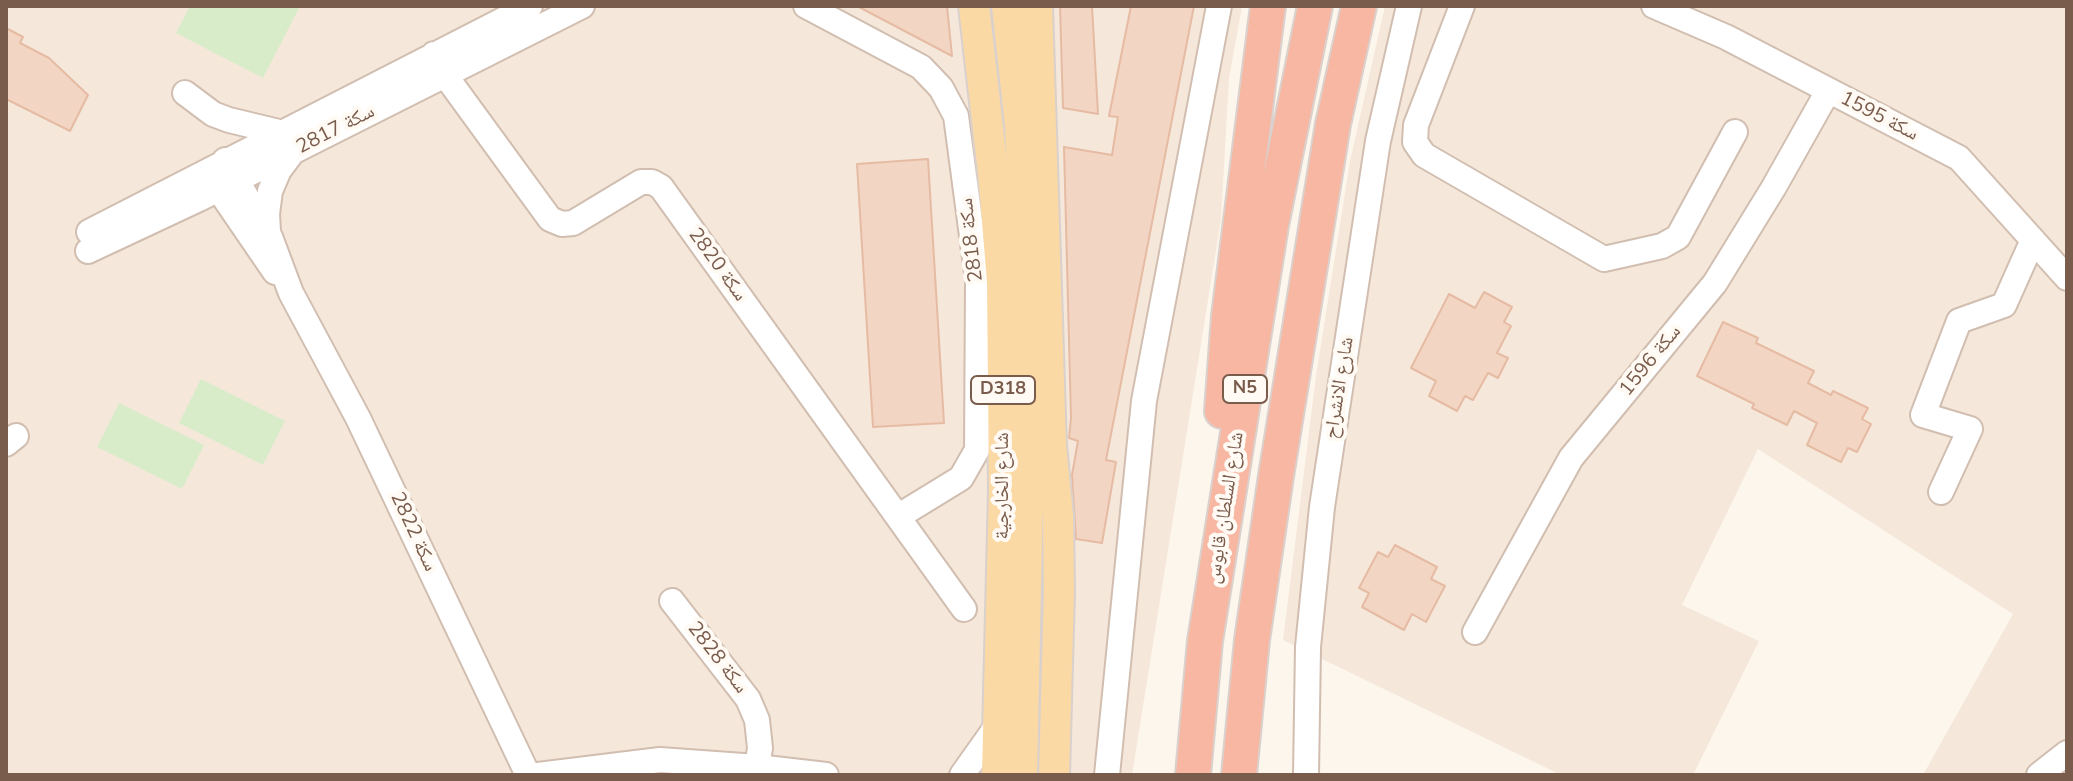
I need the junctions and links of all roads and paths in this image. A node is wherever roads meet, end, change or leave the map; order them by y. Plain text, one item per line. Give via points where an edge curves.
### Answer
1 (530, 6) edge
2 (582, 6) edge
3 (806, 6) edge
4 (961, 6) edge
5 (974, 6) edge
6 (1007, 6) edge
7 (1037, 6) edge
8 (1219, 6) edge
9 (1268, 6) edge
10 (1315, 6) edge
11 (1359, 6) edge
12 (1409, 6) edge
13 (1462, 6) edge
14 (1654, 6) edge
15 (440, 64) junction
16 (1828, 91) junction
17 (185, 93) dead end
18 (983, 100) junction
19 (1735, 132) dead end
20 (287, 142) junction
21 (221, 175) junction
22 (270, 237) junction
23 (2033, 240) junction
24 (88, 241) dead end
25 (2067, 278) edge
26 (291, 293) junction
27 (1028, 492) junction
28 (1941, 492) dead end
29 (899, 516) junction
30 (672, 601) dead end
31 (964, 609) dead end
32 (1475, 632) dead end
33 (1205, 641) junction
34 (1057, 659) junction
35 (1000, 721) junction
36 (2067, 753) edge
37 (1054, 761) edge
38 (757, 767) junction
39 (701, 769) edge
40 (528, 775) edge
41 (538, 775) edge
42 (826, 775) edge
43 (962, 775) edge
44 (997, 775) edge
45 (1022, 775) edge
46 (1072, 775) edge
47 (1107, 775) edge
48 (1193, 775) edge
49 (1239, 775) edge
50 (1306, 775) edge
51 (2039, 775) edge

1 - 15 street, سكة 2817
2 - 15 street, سكة 2817
3 - 29 street, سكة 2818 via 921,67 941,88 956,116 978,281 977,450 961,478
4 - 18 main road via 966,46
5 - 18 main road, شارع الخارجية / D318
6 - 27 main road, شارع الخارجية / D318 via 1021,138
7 - 34 main road via 1051,445 1058,516
8 - 47 street via 1144,401
9 - 33 highway via 1229,316
10 - 33 highway, شارع السلطان قابوس / N5 via 1271,225
11 - 49 highway, N5 via 1333,124 1278,460
12 - 50 street, شارع الانشراح via 1378,141 1322,507 1308,647
13 - 19 street via 1416,125 1415,142 1424,155 1604,259 1662,246 1678,237
14 - 16 street, سكة 1595
15 - 20 street, سكة 2817
15 - 29 street, سكة 2820 via 550,219 573,223 641,182 661,187
16 - 23 street, سكة 1595 via 1959,158
16 - 32 street, سكة 1596 via 1715,283 1571,458
17 - 20 street via 221,117
18 - 35 main road, شارع الخارجية / D318 via 1002,282
20 - 21 street, سكة 2817
20 - 22 street via 270,191
21 - 22 street, سكة 2822
21 - 24 street, سكة 2817
21 - 26 street, سكة 2822 via 253,244
22 - 26 street, سكة 2822
23 - 25 street, سكة 1595
23 - 28 street via 2004,305 1959,321 1923,415 1970,429
26 - 40 street, سكة 2822 via 358,418
27 - 34 main road via 1037,515 1043,603
27 - 45 main road, شارع الخارجية / D318
29 - 31 street, سكة 2820
30 - 38 street, سكة 2828 via 748,699 757,720
33 - 48 highway, شارع السلطان قابوس / N5
34 - 37 main road
35 - 43 street
35 - 44 main road, شارع الخارجية / D318
36 - 51 street
37 - 46 street
38 - 39 street
38 - 42 street
39 - 41 street via 660,760

